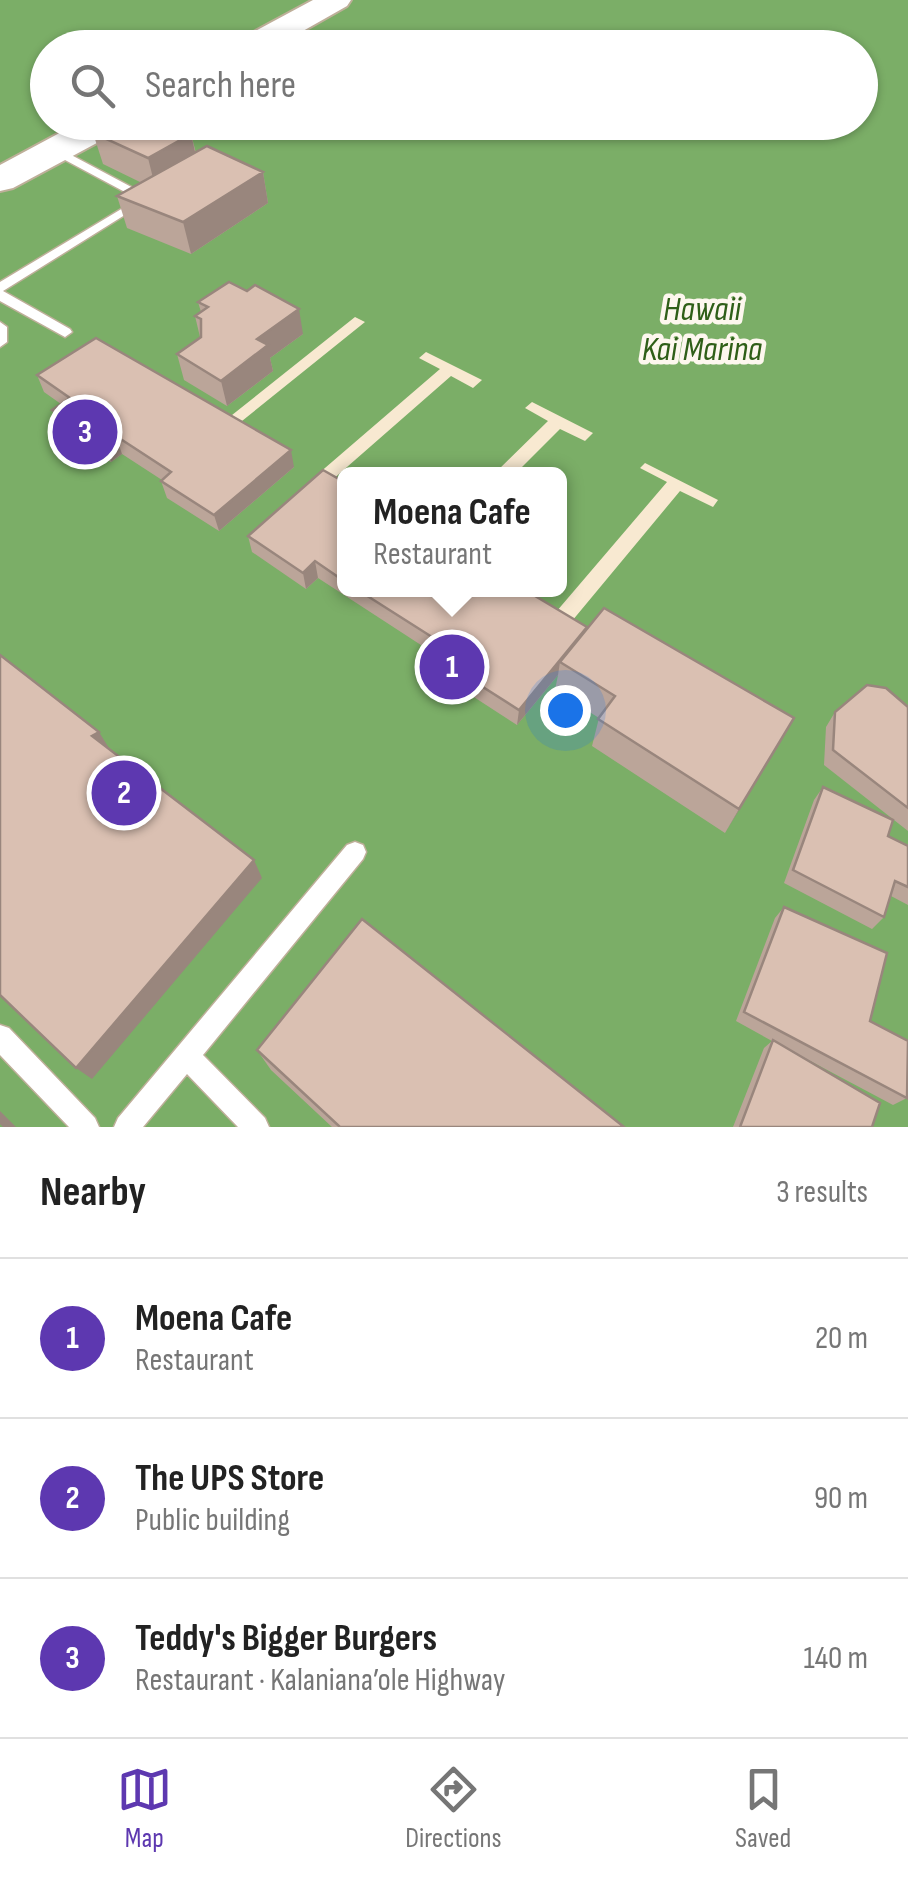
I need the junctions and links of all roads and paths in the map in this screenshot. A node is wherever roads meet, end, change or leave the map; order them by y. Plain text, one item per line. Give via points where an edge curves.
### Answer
1 (336, 0) edge
2 (281, 30) edge
3 (75, 140) edge
4 (56, 150) junction
5 (0, 180) edge
6 (0, 292) edge
7 (0, 328) edge
8 (66, 332) dead end
9 (0, 342) edge
10 (355, 852) dead end
11 (0, 1038) edge
12 (186, 1054) junction
13 (86, 1127) edge
14 (127, 1127) edge
15 (256, 1127) edge

1 - 2 main road
3 - 4 main road
4 - 5 main road
4 - 6 lane via 146,198
6 - 8 lane
7 - 9 lane
10 - 12 lane
11 - 13 lane
12 - 14 lane
12 - 15 lane

